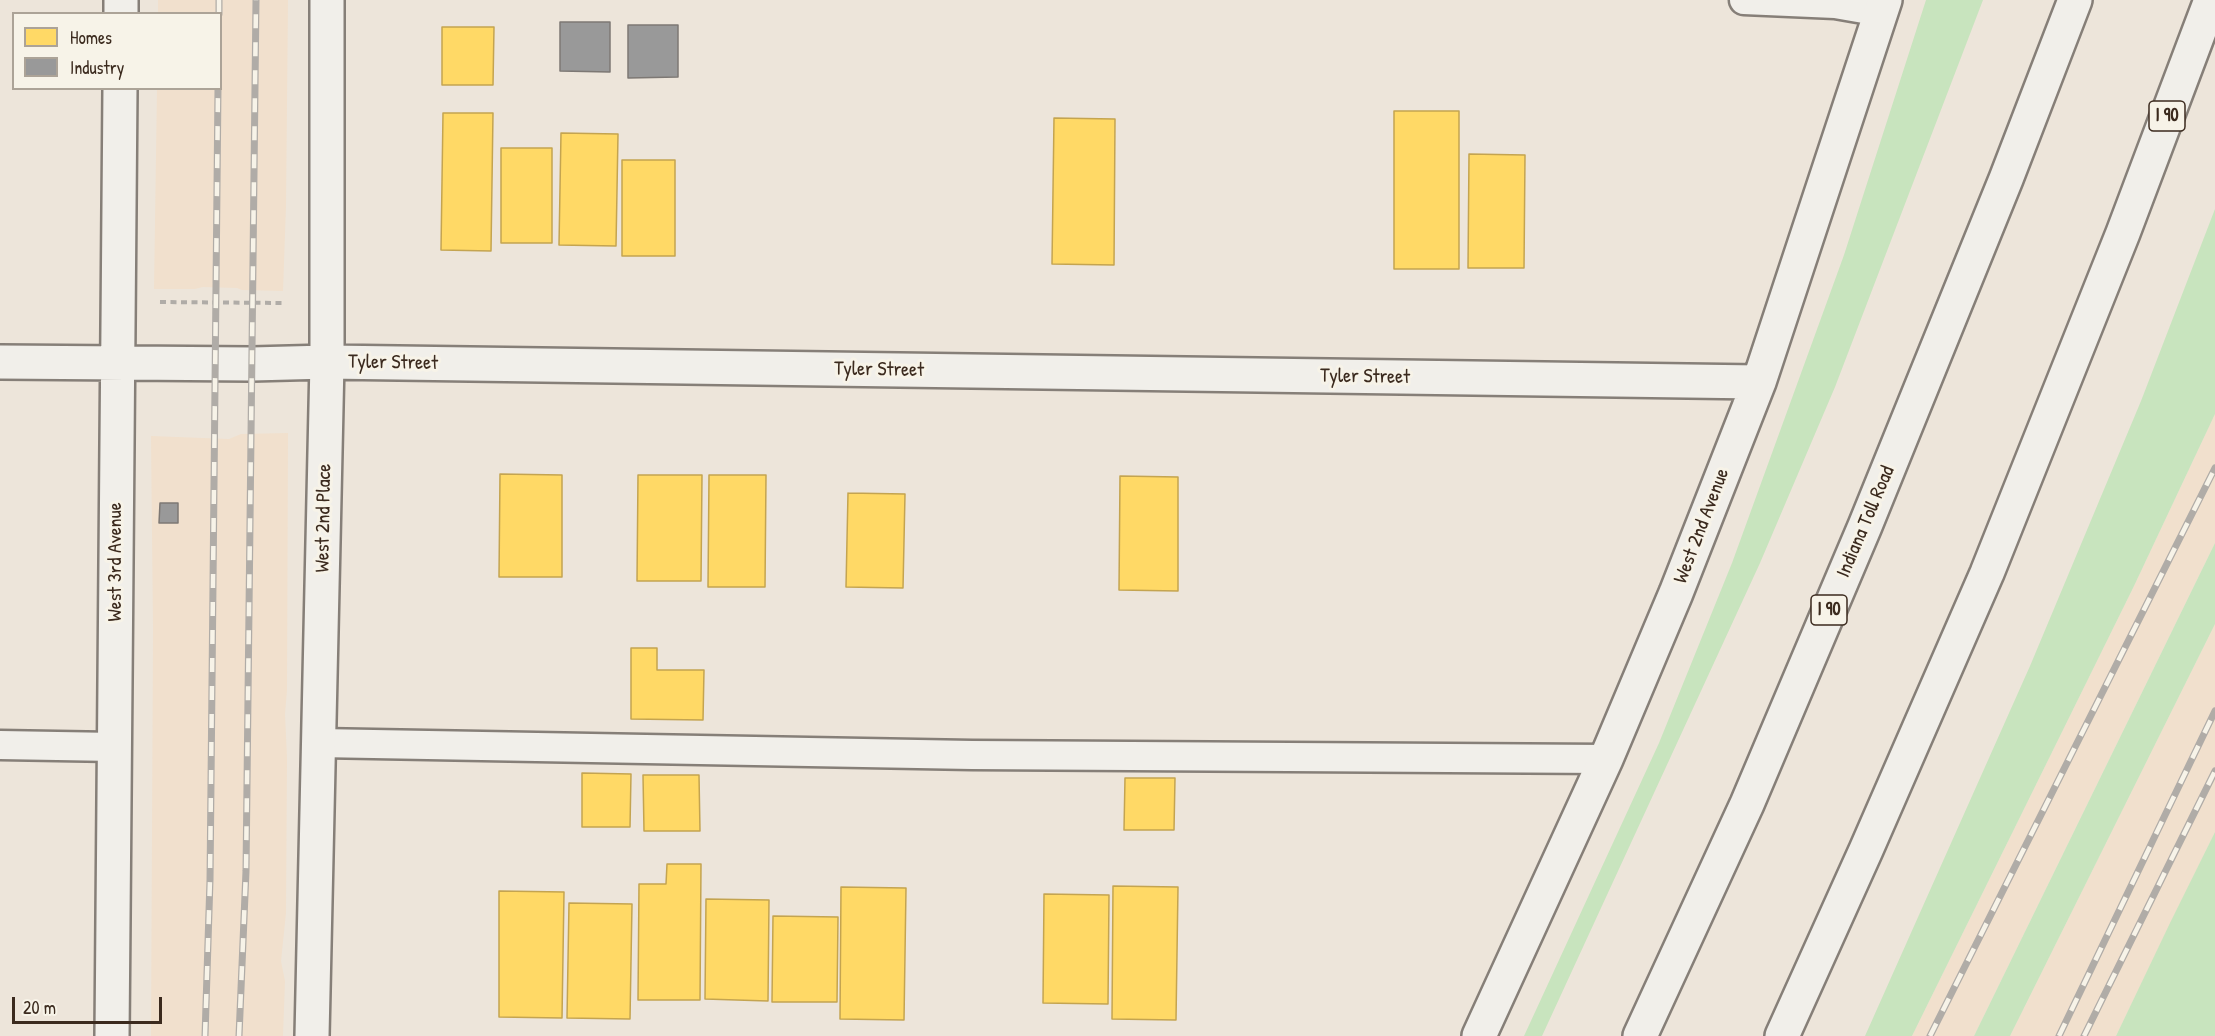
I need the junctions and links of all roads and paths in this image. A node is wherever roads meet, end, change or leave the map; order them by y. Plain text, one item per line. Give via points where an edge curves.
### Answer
1 (327, 0) edge
2 (1731, 0) edge
3 (1744, 0) edge
4 (2075, 0) edge
5 (2211, 0) edge
6 (1883, 6) edge
7 (120, 90) edge
8 (118, 301) junction
9 (327, 303) junction
10 (0, 362) edge
11 (327, 362) junction
12 (117, 363) junction
13 (1759, 382) junction
14 (319, 743) junction
15 (0, 745) edge
16 (115, 747) junction
17 (1606, 759) junction
18 (112, 1036) edge
19 (312, 1036) edge
20 (1479, 1036) edge
21 (1640, 1036) edge
22 (1782, 1036) edge

1 - 9 main road, West 2nd Place
2 - 3 lane
3 - 6 lane
4 - 21 main road, Indiana Toll Road / I 90 via 1865,526 1752,793
5 - 22 main road, I 90 via 1987,573
6 - 13 main road, West 2nd Avenue
7 - 8 main road, West 3rd Avenue
8 - 9 path
8 - 12 main road, West 3rd Avenue
9 - 11 main road, West 2nd Place
10 - 12 main road, Tyler Street
11 - 12 main road, Tyler Street
11 - 13 main road, Tyler Street
11 - 14 main road, West 2nd Place
12 - 16 main road, West 3rd Avenue
13 - 17 main road, West 2nd Avenue
14 - 17 lane via 972,755
14 - 19 main road, West 2nd Place
15 - 16 lane
16 - 18 main road, West 3rd Avenue
17 - 20 main road, West 2nd Avenue

